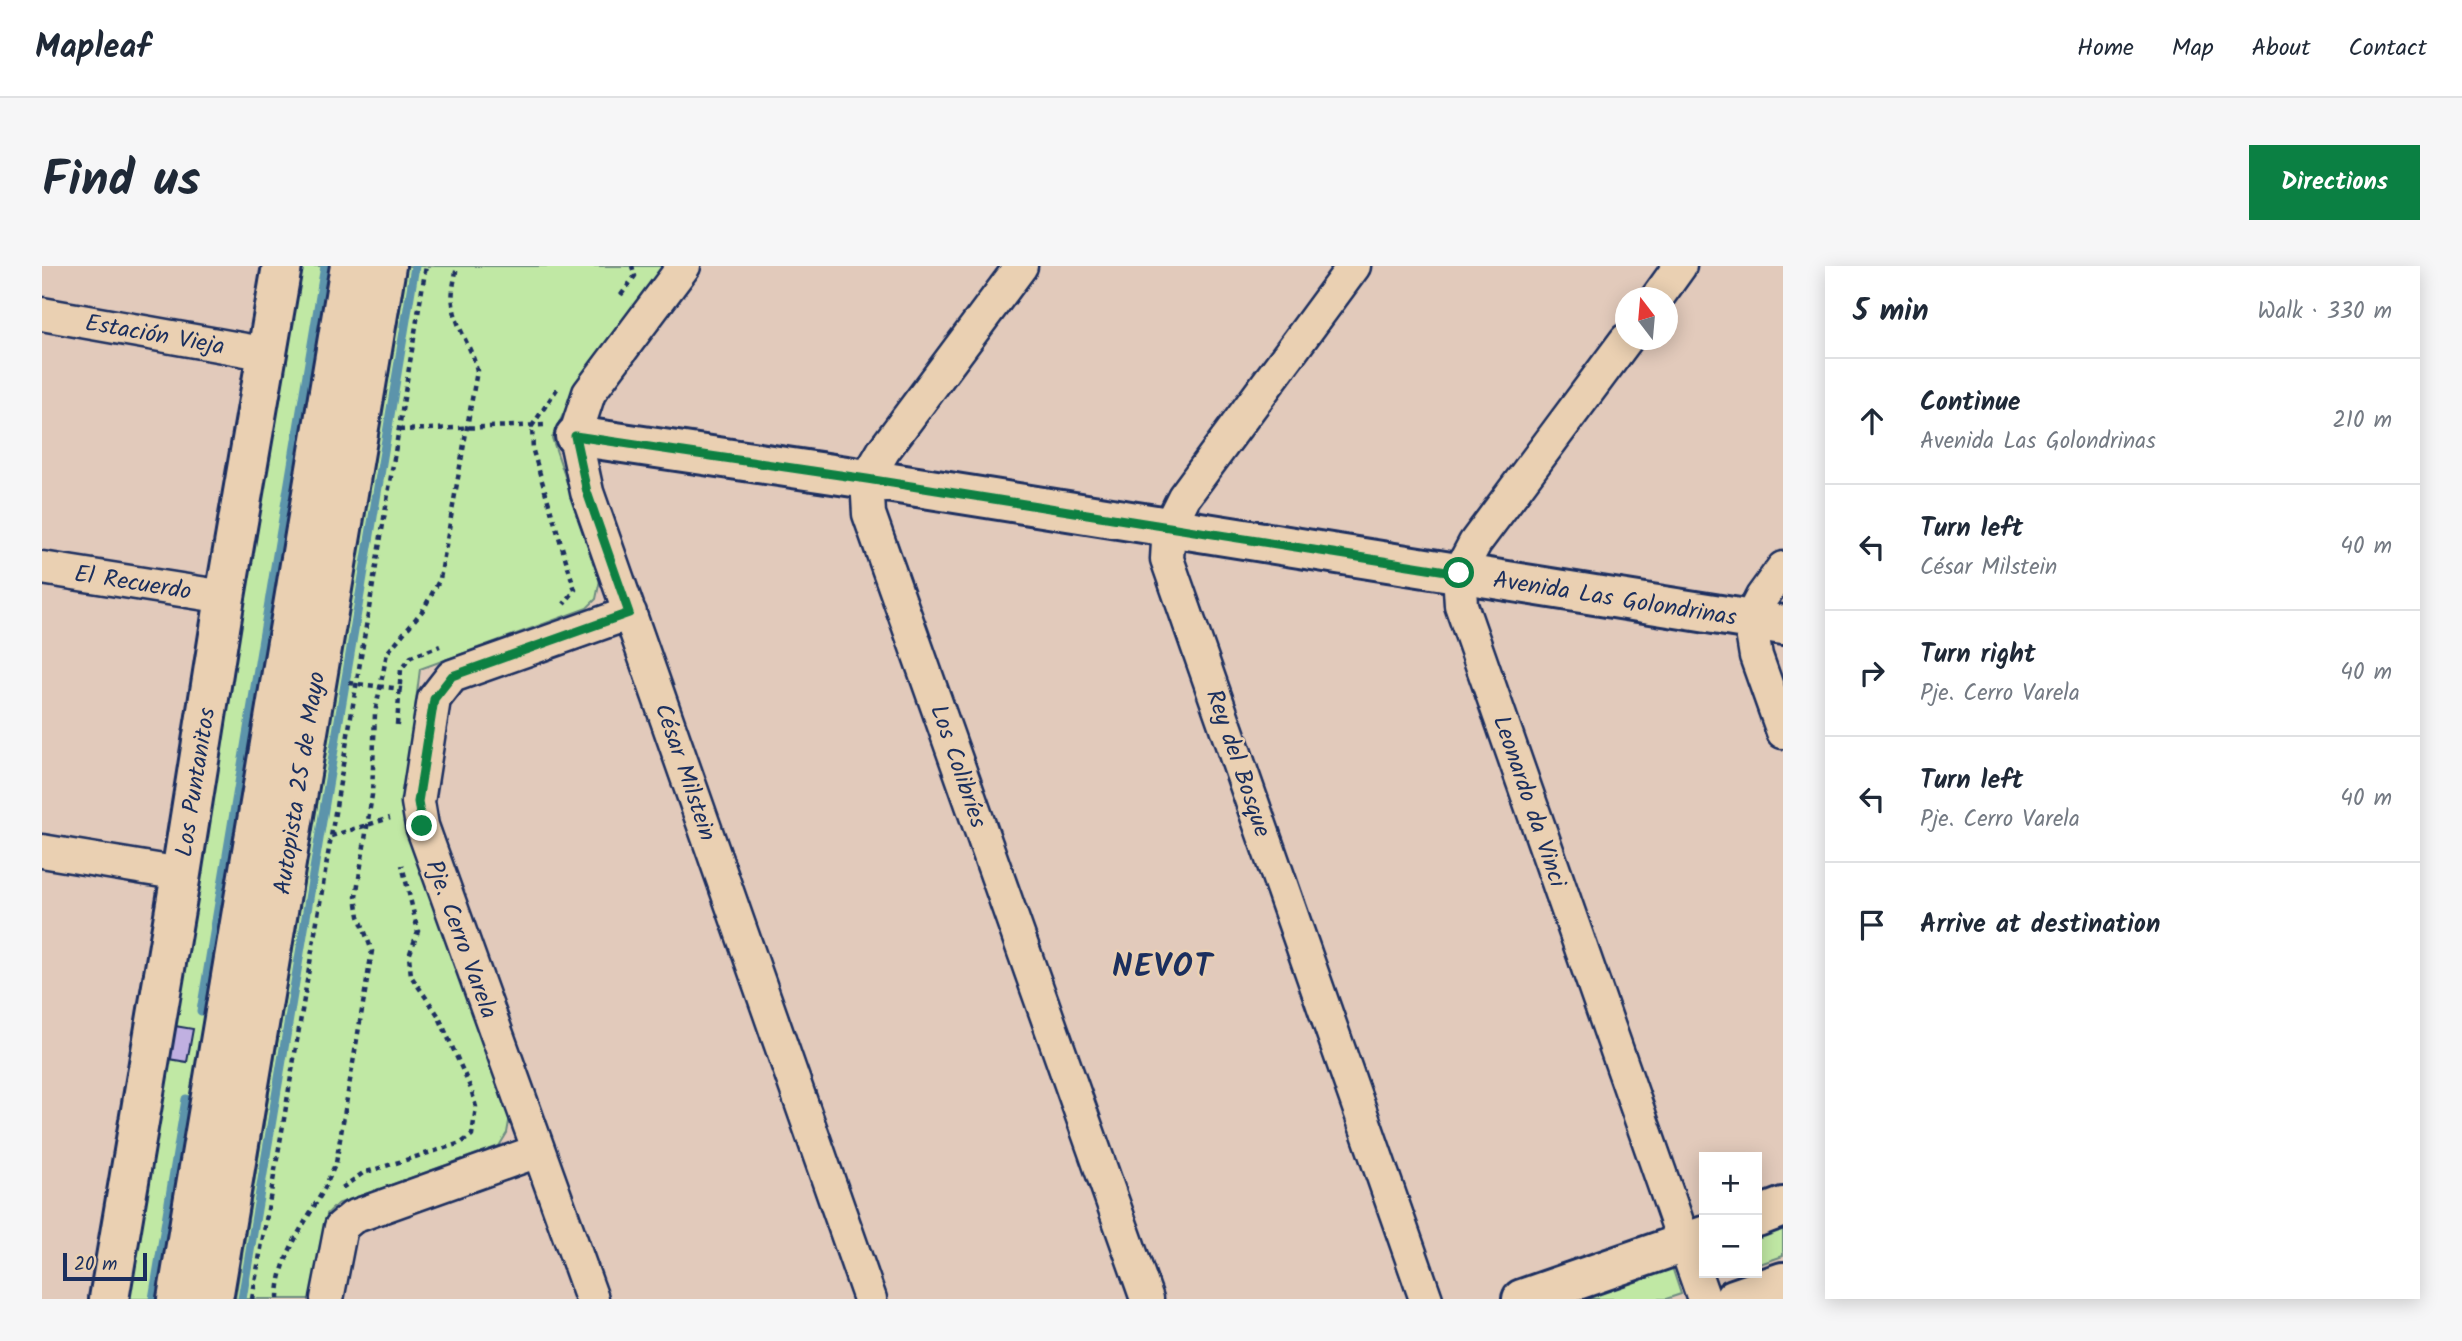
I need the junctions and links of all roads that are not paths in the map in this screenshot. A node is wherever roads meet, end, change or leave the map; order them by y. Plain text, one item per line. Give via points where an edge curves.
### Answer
1 (282, 266) edge
2 (350, 266) edge
3 (386, 266) edge
4 (684, 266) edge
5 (1021, 266) edge
6 (1354, 266) edge
7 (1680, 266) edge
8 (1665, 287) edge
9 (42, 314) edge
10 (1619, 350) edge
11 (268, 355) junction
12 (577, 430) junction
13 (867, 479) junction
14 (1169, 527) junction
15 (42, 568) edge
16 (1783, 568) edge
17 (1459, 573) junction
18 (225, 597) junction
19 (629, 613) junction
20 (1767, 623) edge
21 (1783, 732) edge
22 (42, 851) edge
23 (181, 874) junction
24 (538, 1151) junction
25 (1783, 1207) edge
26 (1762, 1215) edge
27 (1695, 1240) edge
28 (1783, 1282) edge
29 (109, 1299) edge
30 (177, 1299) edge
31 (213, 1299) edge
32 (327, 1299) edge
33 (592, 1299) edge
34 (870, 1299) edge
35 (1147, 1299) edge
36 (1426, 1299) edge
37 (1522, 1299) edge
38 (1704, 1299) edge
39 (1734, 1299) edge

1 - 11 street, Los Puntanitos
2 - 30 street, Autopista 25 de Mayo
3 - 31 street, Autopista 25 de Mayo
4 - 12 street via 589,393
5 - 13 street
6 - 14 street, Rey del Bosque via 1184,497
7 - 8 street
9 - 11 street, Estación Vieja
10 - 17 street via 1475,543
11 - 18 street, Los Puntanitos
12 - 13 street, Avenida Las Golondrinas
12 - 19 street, César Milstein via 587,492
13 - 14 street, Avenida Las Golondrinas
13 - 35 street, Los Colibríes via 869,514
14 - 17 street, Avenida Las Golondrinas
14 - 36 street, Rey del Bosque via 1167,559
15 - 18 street, El Recuerdo
16 - 20 street via 1762,597
17 - 20 street, Avenida Las Golondrinas
17 - 27 street, Leonardo da Vinci via 1461,605
18 - 23 street, Los Puntanitos
19 - 24 street, Pje. Cerro Varela via 452,676 434,699 418,802 422,826
19 - 34 street, César Milstein
20 - 21 street via 1756,656
22 - 23 street
23 - 29 street, Los Puntanitos
24 - 32 street via 353,1217 341,1227
24 - 33 street, Pje. Cerro Varela
25 - 26 street
27 - 37 street
27 - 38 street, Leonardo da Vinci
28 - 39 street

